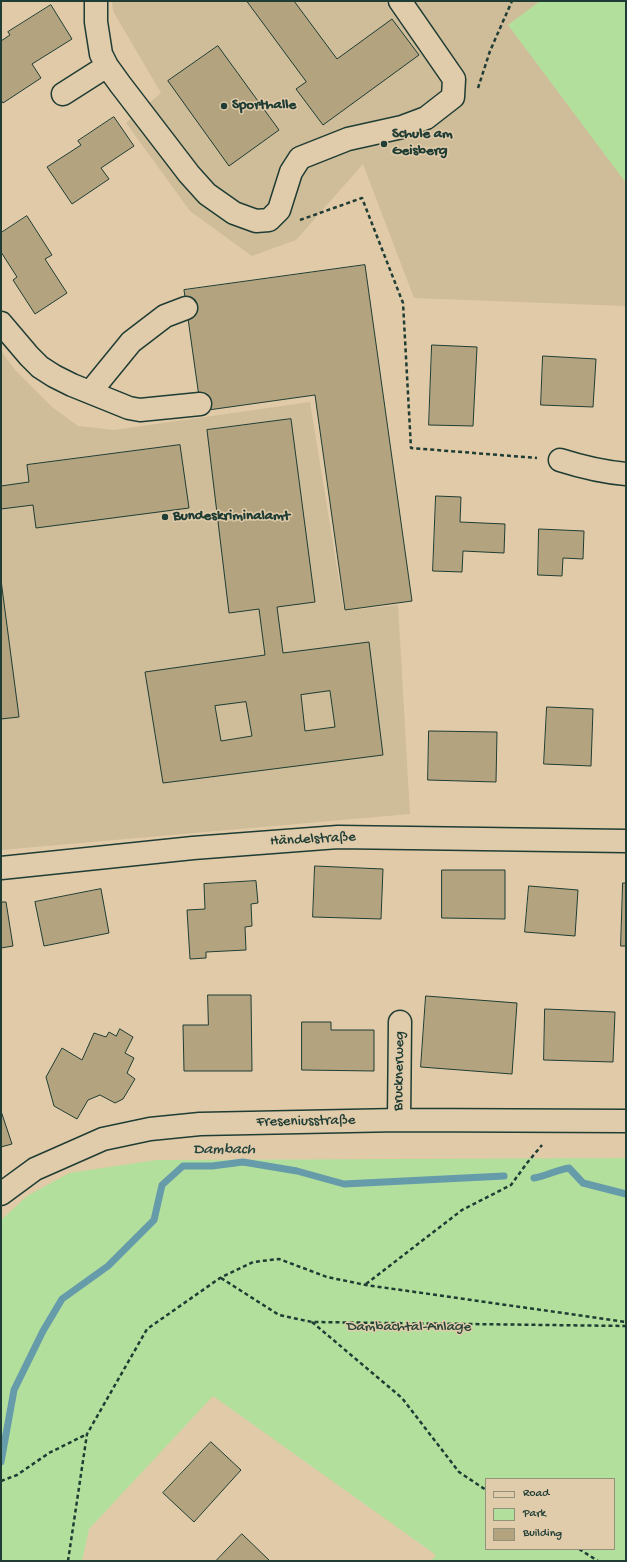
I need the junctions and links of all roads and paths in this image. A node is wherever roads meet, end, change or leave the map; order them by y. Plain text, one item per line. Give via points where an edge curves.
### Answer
1 (96, 1) edge
2 (400, 1) edge
3 (512, 1) edge
4 (107, 66) junction
5 (63, 94) dead end
6 (453, 97) junction
7 (279, 210) junction
8 (186, 308) dead end
9 (1, 323) edge
10 (91, 392) junction
11 (200, 404) dead end
12 (560, 460) joint
13 (626, 474) edge
14 (626, 841) edge
15 (1, 868) edge
16 (400, 1022) dead end
17 (399, 1120) junction
18 (563, 1120) junction
19 (626, 1121) edge
20 (1, 1194) edge
21 (220, 1278) junction
22 (366, 1285) junction
23 (312, 1322) junction
24 (626, 1322) edge
25 (626, 1326) edge
26 (87, 1434) junction
27 (1, 1481) edge
28 (485, 1489) edge
29 (581, 1550) edge
30 (68, 1561) edge
31 (598, 1561) edge

1 - 4 street via 98,39
2 - 6 street via 454,79
3 - 6 path via 490,51 477,92
4 - 5 street
4 - 7 street via 207,194 234,213 256,221 269,220
6 - 7 street via 426,118 402,127 348,139 300,158 291,172
7 - 12 path via 297,221 362,198 403,303 411,448
8 - 10 street via 165,316 131,342
9 - 10 street via 40,367
10 - 11 street via 140,410
12 - 13 street via 586,469
14 - 15 street, Händelstraße via 338,837 193,848
16 - 17 street, Brucknerweg
17 - 18 street, Freseniusstraße
17 - 20 street, Freseniusstraße via 200,1124 150,1129 103,1139 35,1168
18 - 19 street, Freseniusstraße
18 - 22 path via 511,1185 462,1210
21 - 22 path via 253,1262 279,1259 327,1277
21 - 23 path via 279,1315
21 - 26 path via 147,1329
22 - 24 path
23 - 25 path
23 - 28 path via 402,1398 459,1472
26 - 27 path via 48,1453 17,1475
26 - 30 path
29 - 31 path

